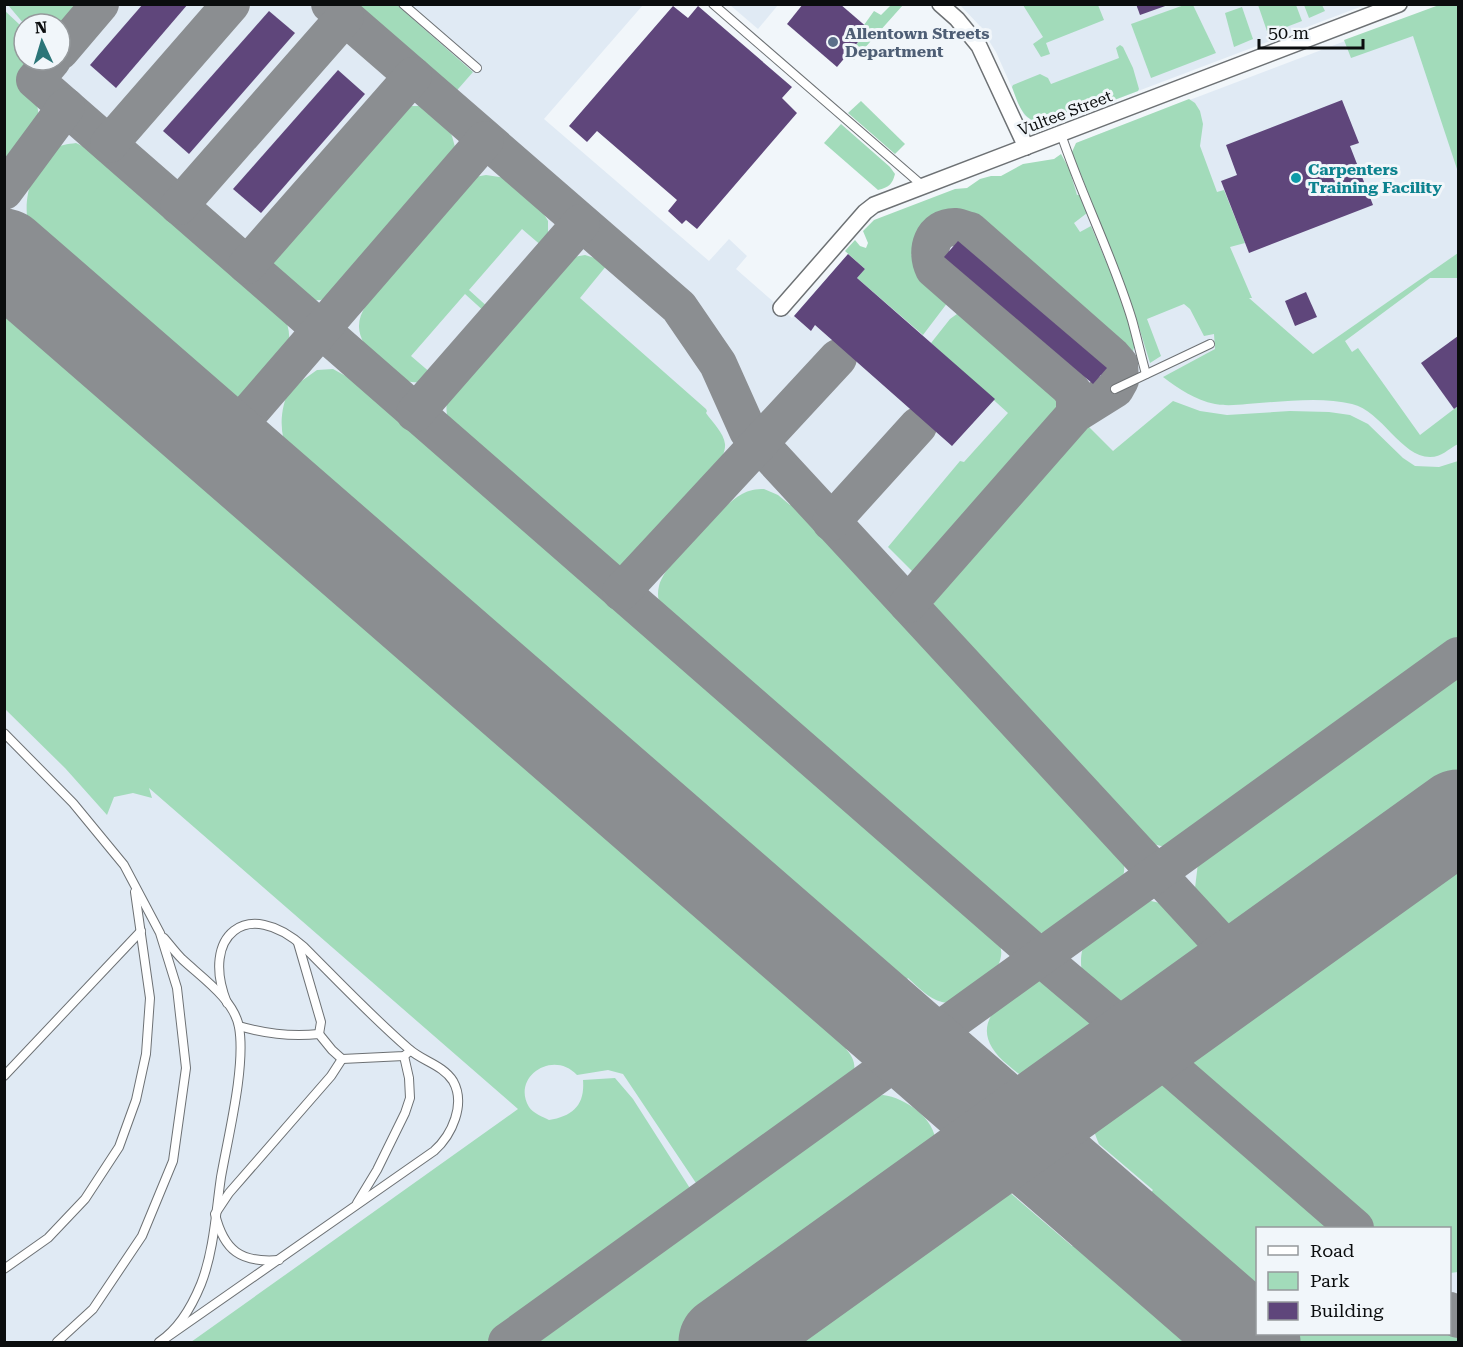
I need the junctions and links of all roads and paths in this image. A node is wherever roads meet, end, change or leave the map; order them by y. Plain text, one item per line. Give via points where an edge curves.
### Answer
1 (403, 4) edge
2 (713, 4) edge
3 (940, 4) edge
4 (1400, 4) edge
5 (477, 68) dead end
6 (1061, 134) junction
7 (1026, 147) junction
8 (922, 186) junction
9 (781, 308) dead end
10 (1210, 344) dead end
11 (1146, 374) junction
12 (1115, 389) dead end
13 (4, 733) edge
14 (134, 884) junction
15 (141, 931) junction
16 (160, 933) junction
17 (298, 941) junction
18 (227, 1003) junction
19 (239, 1026) junction
20 (319, 1034) junction
21 (407, 1053) junction
22 (342, 1059) junction
23 (4, 1076) edge
24 (354, 1208) junction
25 (215, 1214) junction
26 (280, 1259) junction
27 (4, 1269) edge
28 (162, 1340) edge
29 (57, 1342) edge

1 - 5 lane
2 - 8 lane
3 - 7 street via 979,46
4 - 6 street, Vultee Street
6 - 7 street, Vultee Street
6 - 11 lane via 1132,320
7 - 8 street, Vultee Street
8 - 9 street, Vultee Street via 865,212
10 - 11 lane
11 - 12 lane
13 - 14 lane via 73,803 124,865
14 - 15 lane
14 - 16 lane
15 - 23 lane
15 - 27 lane via 150,998 146,1054 136,1100 119,1147 85,1199 48,1238
16 - 18 lane
16 - 29 lane via 177,988 186,1068 173,1161 142,1236 93,1309
17 - 18 lane via 266,924 255,923 234,931 226,939 219,961 219,978
17 - 20 lane via 321,1022
17 - 21 lane
18 - 19 lane
19 - 20 lane via 263,1033
19 - 25 lane via 237,1081
20 - 22 lane
21 - 22 lane
21 - 24 lane via 410,1098 405,1113
21 - 24 lane via 447,1073 454,1083 458,1105 452,1130 434,1151
22 - 25 lane
24 - 26 lane
25 - 26 lane via 220,1233 238,1254 265,1261
25 - 28 lane via 202,1281 191,1305
26 - 28 lane

